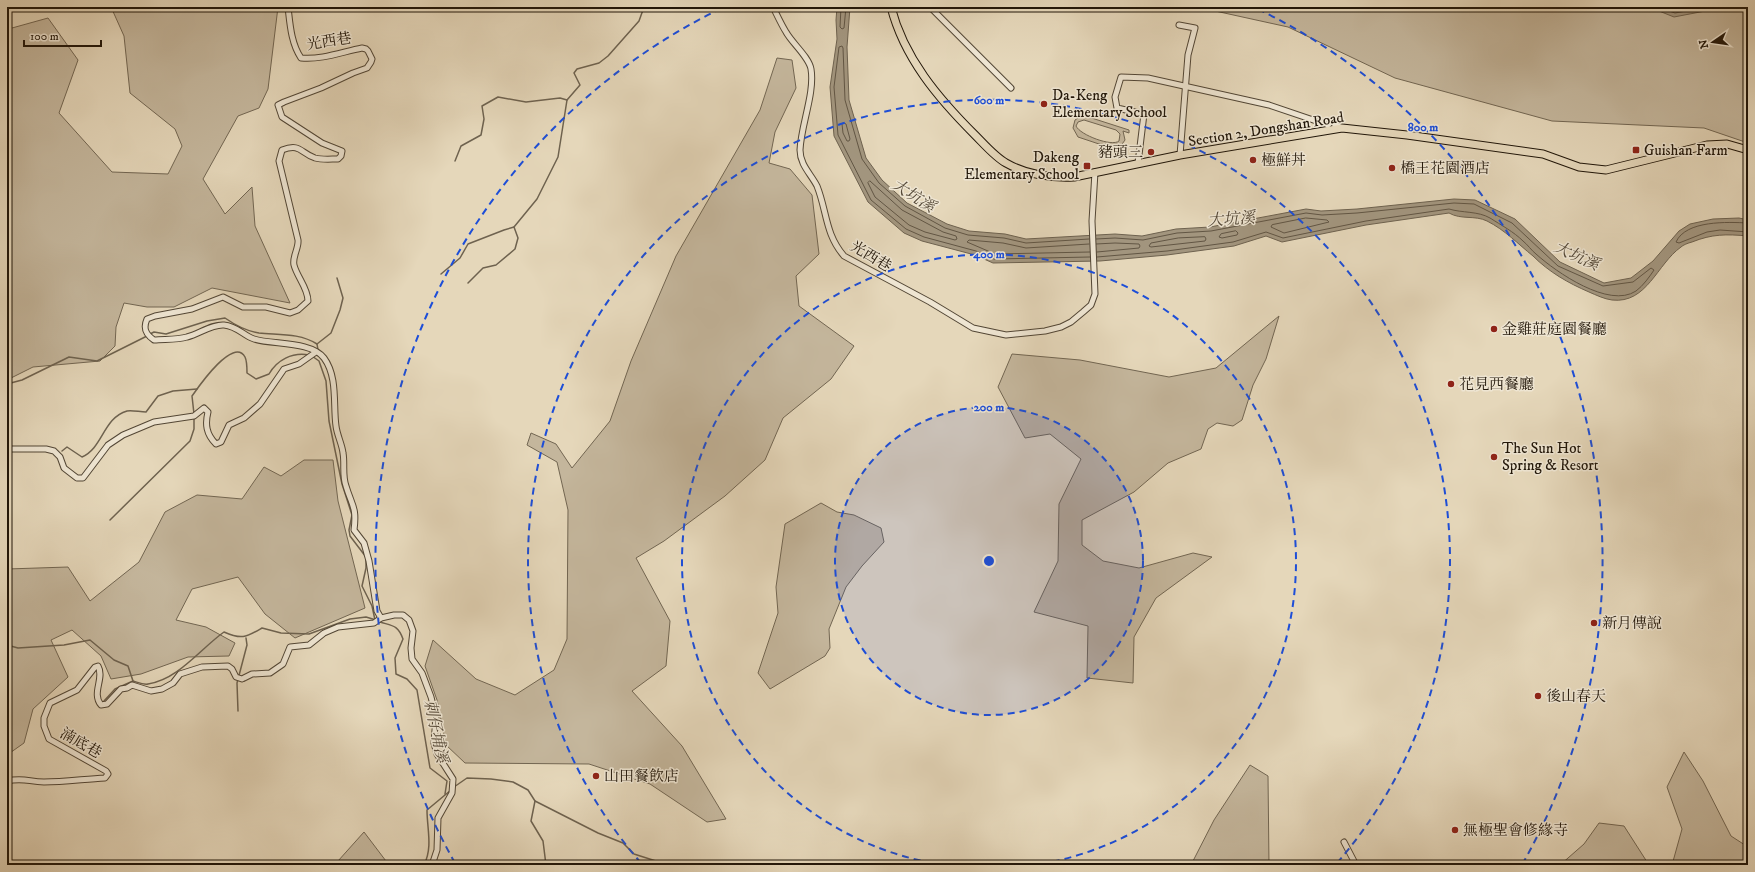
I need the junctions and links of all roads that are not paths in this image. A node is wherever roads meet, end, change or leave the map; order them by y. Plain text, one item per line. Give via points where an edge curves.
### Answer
1 (288, 7) edge
2 (773, 7) edge
3 (891, 7) edge
4 (930, 7) edge
5 (1179, 25) dead end
6 (1185, 86) junction
7 (1011, 88) dead end
8 (1342, 128) junction
9 (1748, 150) edge
10 (1180, 155) junction
11 (1138, 164) junction
12 (1096, 172) junction
13 (316, 352) junction
14 (7, 449) edge
15 (381, 618) junction
16 (7, 781) edge
17 (1344, 842) dead end
18 (432, 865) edge
19 (1356, 865) edge

1 - 13 street, 光西巷 via 291,34 301,58 309,59 362,48 368,51 372,59 367,68 278,105 282,117 322,143 342,151 338,159 326,160 314,158 298,148 290,147 282,150 279,161 298,240 299,247 294,263 308,300 298,310 290,313 266,307 243,307 223,298 192,309 155,316 147,319 144,326 145,331 154,340 187,338 215,326 224,325 236,328 254,339 300,346
2 - 12 street, 光西巷 via 786,32 811,68 800,152 803,163 817,186 829,233 836,247 844,256 973,328 1006,335 1045,331 1061,327 1091,305 1095,294 1092,222
3 - 12 main road, Section 2, Dongshan Road via 903,43 917,67 956,116 1006,163 1042,176 1057,178
4 - 7 street
5 - 6 street via 1195,28 1188,55
6 - 8 street via 1269,105 1328,124 1331,122
6 - 10 street
6 - 11 street via 1148,78 1122,77 1115,98 1117,108 1144,114
8 - 9 main road, Section 2, Dongshan Road via 1543,154 1580,167 1606,170 1707,145 1727,144
8 - 10 main road, Section 2, Dongshan Road
10 - 11 main road, Section 2, Dongshan Road
11 - 12 main road, Section 2, Dongshan Road
13 - 14 street via 299,364 284,369 260,404 244,418 229,425 221,442 216,444 206,427 208,412 204,408 194,416 154,422 123,435 108,446 83,478 78,478 64,468 60,457 54,451
13 - 15 street via 324,358 333,382 343,472 356,516 354,530 364,542 377,611
15 - 16 street, 湳底巷 via 374,623 338,627 324,633 309,645 290,647 283,664 270,673 252,674 243,678 236,677 228,666 202,667 180,674 173,683 162,689 151,691 132,685 120,689 107,704 101,705 97,700 101,670 98,666 95,667 77,690 50,703 44,718 44,726 49,739 106,771 108,774 105,778 58,782 19,778
15 - 18 street via 394,614 403,615 409,620 413,631 412,659 422,673 436,717 434,743 437,754 453,779 452,793 438,818 437,850
17 - 19 street

